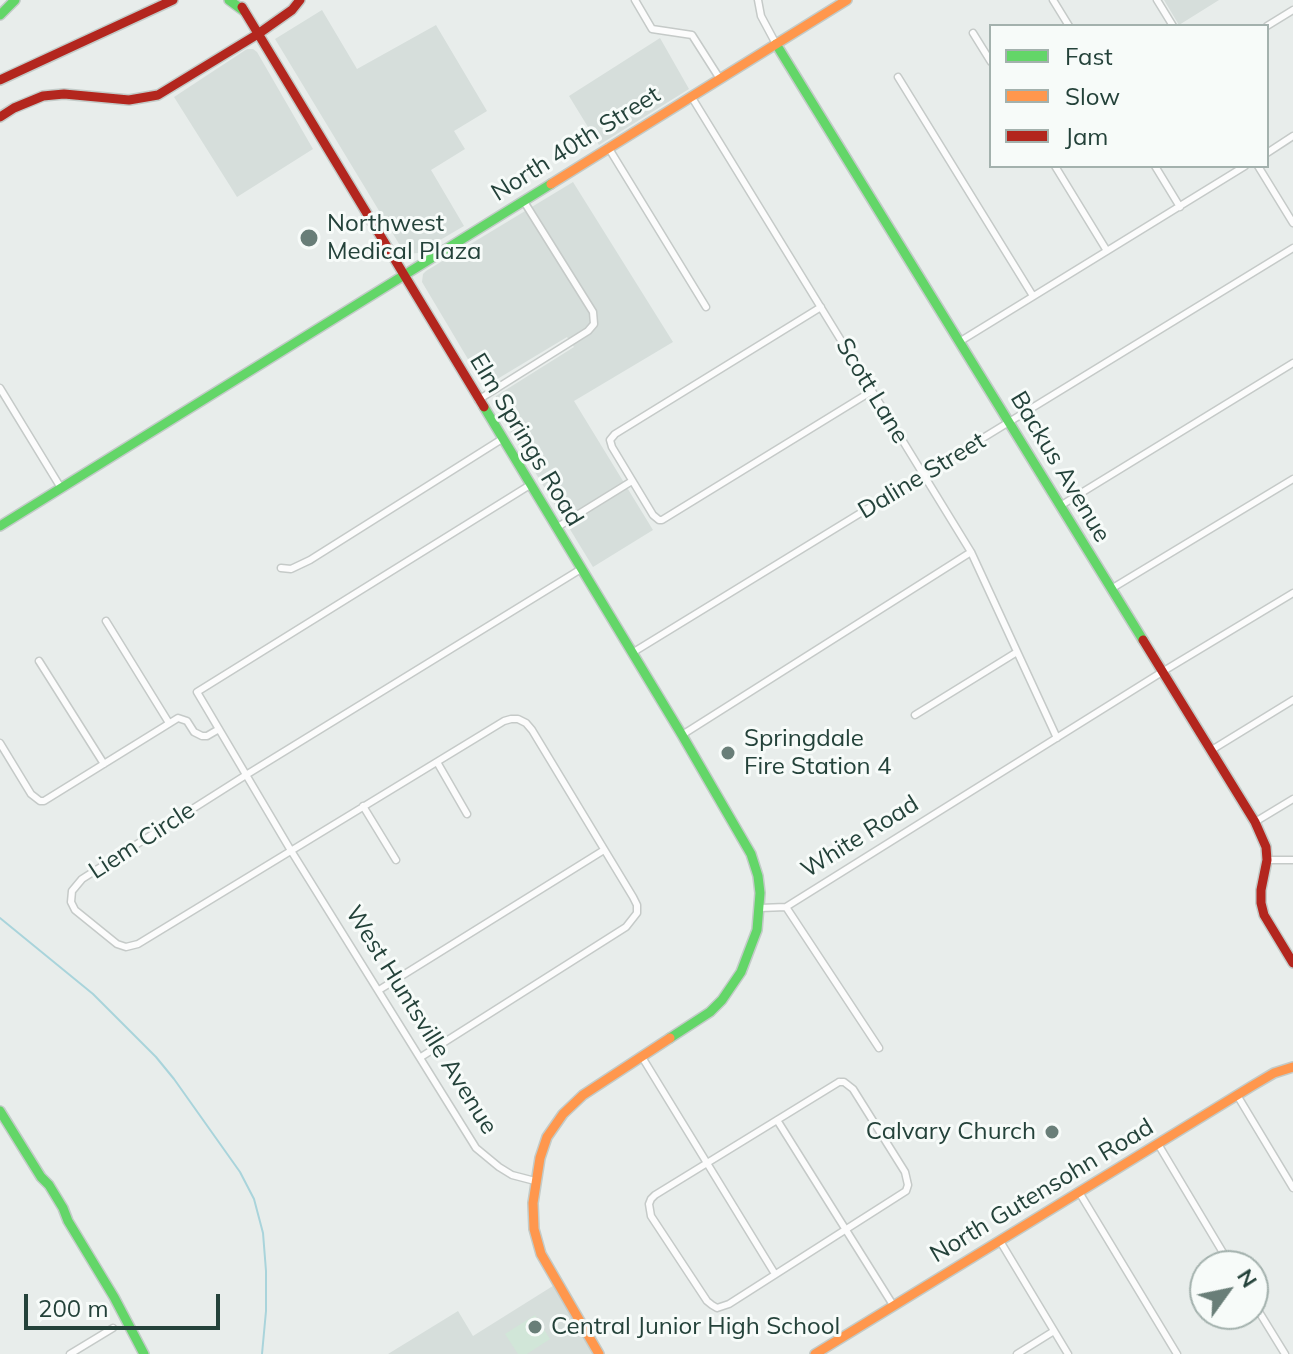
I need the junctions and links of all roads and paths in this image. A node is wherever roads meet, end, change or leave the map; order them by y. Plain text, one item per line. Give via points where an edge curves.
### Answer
1 (15, 0) edge
2 (173, 0) edge
3 (229, 0) edge
4 (238, 0) edge
5 (300, 0) edge
6 (635, 0) edge
7 (758, 0) edge
8 (847, 0) edge
9 (1053, 0) edge
10 (1157, 0) edge
11 (1293, 10) edge
12 (244, 11) junction
13 (0, 15) edge
14 (1068, 24) edge
15 (1172, 24) edge
16 (1269, 25) edge
17 (973, 33) dead end
18 (258, 34) junction
19 (776, 44) junction
20 (989, 59) edge
21 (898, 77) dead end
22 (720, 79) junction
23 (0, 80) edge
24 (691, 96) junction
25 (0, 117) edge
26 (1293, 136) edge
27 (608, 147) junction
28 (1269, 152) edge
29 (1056, 168) edge
30 (1156, 168) edge
31 (1242, 168) edge
32 (1259, 168) edge
33 (523, 200) junction
34 (1180, 207) junction
35 (1293, 223) edge
36 (1293, 248) edge
37 (1107, 251) junction
38 (403, 276) junction
39 (1033, 296) junction
40 (706, 307) dead end
41 (821, 307) junction
42 (959, 342) junction
43 (1293, 363) edge
44 (0, 388) edge
45 (872, 391) junction
46 (478, 400) junction
47 (1009, 423) junction
48 (502, 439) junction
49 (923, 475) junction
50 (1293, 479) edge
51 (632, 481) junction
52 (530, 485) junction
53 (61, 488) junction
54 (1060, 506) junction
55 (0, 526) edge
56 (556, 528) junction
57 (971, 552) junction
58 (281, 568) dead end
59 (581, 569) junction
60 (1111, 589) junction
61 (1293, 593) edge
62 (106, 621) dead end
63 (1017, 652) junction
64 (632, 653) junction
65 (39, 661) dead end
66 (1162, 672) junction
67 (1293, 700) edge
68 (915, 715) dead end
69 (169, 723) junction
70 (219, 729) junction
71 (682, 735) junction
72 (1057, 738) junction
73 (0, 743) edge
74 (1210, 751) junction
75 (437, 762) junction
76 (104, 764) junction
77 (246, 775) junction
78 (1293, 799) edge
79 (363, 806) junction
80 (467, 814) dead end
81 (1255, 822) junction
82 (290, 849) junction
83 (604, 850) junction
84 (396, 860) dead end
85 (1267, 860) junction
86 (1293, 860) edge
87 (786, 907) junction
88 (760, 908) junction
89 (1293, 963) edge
90 (379, 990) junction
91 (879, 1048) dead end
92 (421, 1057) junction
93 (642, 1057) junction
94 (1293, 1067) edge
95 (1237, 1095) junction
96 (0, 1111) edge
97 (777, 1120) junction
98 (1158, 1144) junction
99 (706, 1163) junction
100 (535, 1181) junction
101 (1293, 1188) edge
102 (1079, 1192) junction
103 (847, 1229) junction
104 (1000, 1241) junction
105 (1221, 1250) edge
106 (775, 1274) junction
107 (893, 1305) junction
108 (113, 1328) dead end
109 (1269, 1328) edge
110 (1054, 1331) junction
111 (70, 1354) edge
112 (144, 1354) edge
113 (599, 1354) edge
114 (815, 1354) edge
115 (1017, 1354) edge
116 (1068, 1354) edge
117 (1177, 1354) edge
118 (1285, 1354) edge

1 - 13 main road
2 - 23 main road
3 - 12 main road
4 - 12 main road, Elm Springs Road
5 - 18 main road
6 - 22 street via 652,29 692,35
7 - 19 street, Backus Avenue
8 - 19 main road, North 40th Street
9 - 14 street
10 - 15 street
11 - 16 street
12 - 18 main road, Elm Springs Road
17 - 20 street
18 - 25 main road via 158,95 129,100 43,96
18 - 38 main road, Elm Springs Road
19 - 22 main road, North 40th Street
19 - 42 main road, Backus Avenue
21 - 39 street
22 - 24 main road, North 40th Street
24 - 27 main road, North 40th Street
24 - 41 street, Scott Lane
26 - 28 street
27 - 33 main road, North 40th Street
27 - 40 street
29 - 37 street
30 - 34 street
31 - 34 street
32 - 35 street
33 - 38 main road, North 40th Street
33 - 46 street via 593,312 594,324
34 - 37 street
36 - 47 street, Daline Street
37 - 39 street
38 - 46 main road, Elm Springs Road
38 - 53 main road, North 40th Street
39 - 42 street
41 - 45 street, Scott Lane
41 - 51 street via 615,434 612,447
42 - 47 main road, Backus Avenue
43 - 54 street
44 - 53 street
45 - 49 street, Scott Lane
45 - 51 street via 666,518 653,515
46 - 48 main road, Elm Springs Road
47 - 49 street, Daline Street
47 - 54 main road, Backus Avenue
48 - 52 main road, Elm Springs Road
48 - 58 street via 310,560
49 - 57 street, Scott Lane
49 - 64 street, Daline Street
50 - 60 street
51 - 56 street
52 - 56 main road, Elm Springs Road
52 - 70 street, West Huntsville Avenue via 197,692
53 - 55 main road, North 40th Street
54 - 60 main road, Backus Avenue
56 - 59 main road, Elm Springs Road
57 - 63 street, Scott Lane
57 - 71 street
59 - 64 main road, Elm Springs Road
59 - 77 street, Liem Circle
60 - 66 main road, Backus Avenue
61 - 66 street, White Road
62 - 69 street
63 - 68 street
63 - 72 street, Scott Lane
64 - 71 main road, Elm Springs Road
65 - 76 street
66 - 72 street, White Road
66 - 74 main road, Backus Avenue
67 - 74 street
69 - 70 street via 182,719 202,736
69 - 76 street
70 - 77 street, West Huntsville Avenue
71 - 88 main road, Elm Springs Road via 751,854
72 - 87 street, White Road
73 - 76 street via 40,801
74 - 81 main road, Backus Avenue
75 - 79 street, Liem Circle
75 - 80 street
75 - 83 street, Liem Circle via 504,721 526,723
77 - 82 street, West Huntsville Avenue
77 - 82 street, Liem Circle via 82,879 72,891 75,910 117,944 132,946
78 - 81 street
79 - 82 street, Liem Circle
79 - 84 street
81 - 85 main road, Backus Avenue
82 - 90 street, West Huntsville Avenue
83 - 90 street
83 - 92 street via 637,905 626,927
85 - 86 street
85 - 89 main road, Backus Avenue via 1261,903
87 - 88 street, White Road
87 - 91 street
88 - 93 main road via 750,952 722,1000
90 - 92 street, West Huntsville Avenue
92 - 100 street, West Huntsville Avenue via 476,1148 512,1175
93 - 99 street
93 - 100 main road via 563,1114 547,1137
94 - 95 main road, North Gutensohn Road
95 - 98 main road, North Gutensohn Road
95 - 101 street
96 - 112 main road via 63,1208
97 - 99 street
97 - 103 street
97 - 103 street via 835,1084 844,1082 853,1089 908,1185
98 - 102 main road, North Gutensohn Road
98 - 105 street
99 - 106 street
99 - 106 street via 655,1195 649,1204 651,1216 707,1301 717,1308
100 - 113 main road via 534,1229 541,1254
102 - 104 main road, North Gutensohn Road
102 - 117 street
103 - 106 street
103 - 107 street
104 - 107 main road, North Gutensohn Road
104 - 110 street
107 - 114 main road, North Gutensohn Road
108 - 111 street
109 - 118 street
110 - 115 street
110 - 116 street

